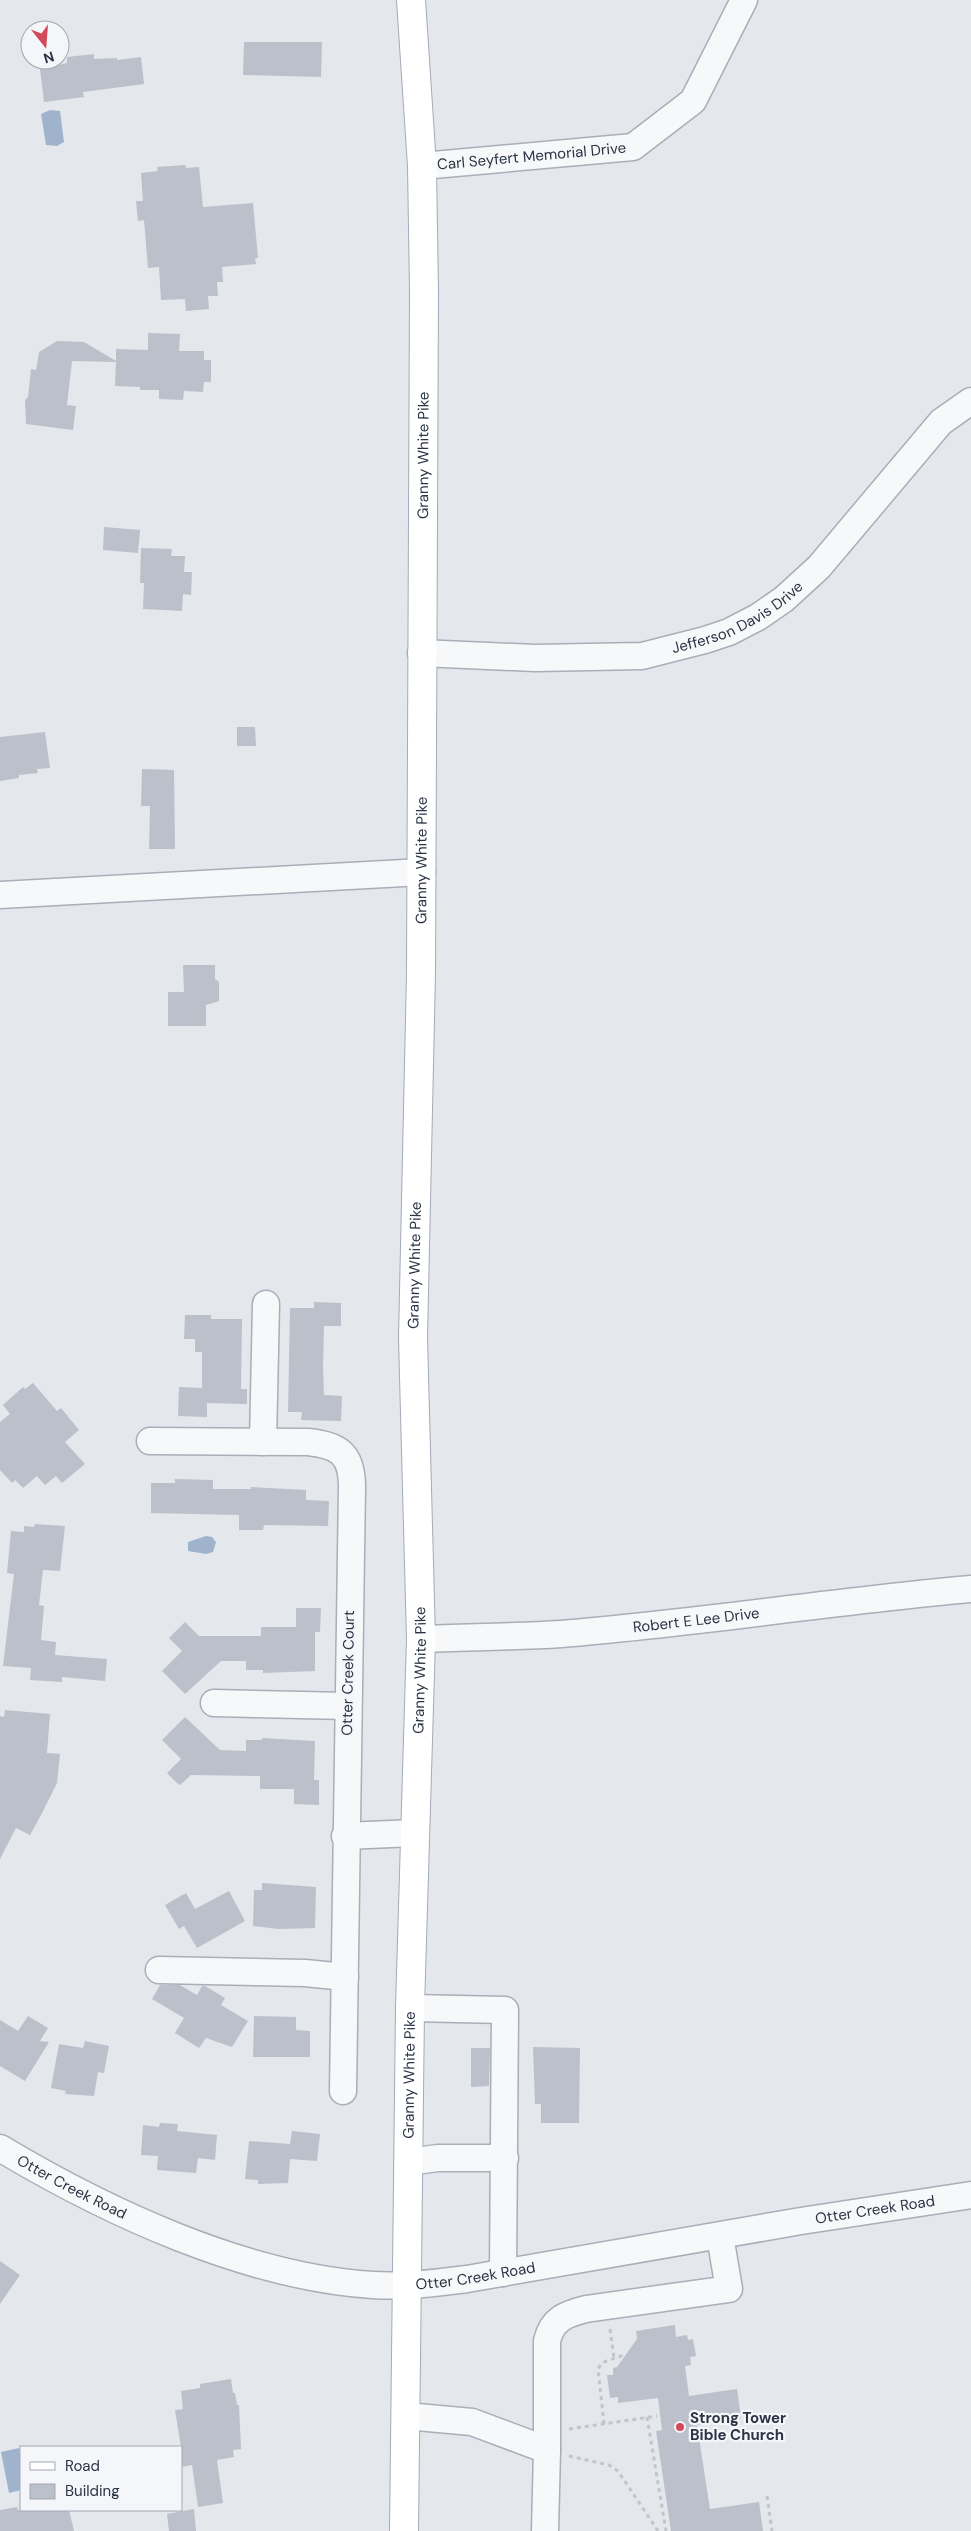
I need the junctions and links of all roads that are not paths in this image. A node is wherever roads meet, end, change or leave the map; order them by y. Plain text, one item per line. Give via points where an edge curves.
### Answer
1 (411, 0) edge
2 (744, 0) edge
3 (422, 166) junction
4 (971, 401) edge
5 (421, 652) junction
6 (422, 872) junction
7 (0, 895) edge
8 (266, 1304) dead end
9 (150, 1441) dead end
10 (264, 1442) junction
11 (971, 1589) edge
12 (421, 1639) junction
13 (214, 1703) dead end
14 (348, 1706) junction
15 (414, 1833) junction
16 (345, 1836) junction
17 (163, 1961) dead end
18 (345, 1968) junction
19 (410, 2008) junction
20 (343, 2091) dead end
21 (0, 2148) edge
22 (505, 2158) junction
23 (408, 2162) junction
24 (971, 2194) edge
25 (720, 2236) junction
26 (503, 2274) junction
27 (408, 2284) junction
28 (406, 2416) junction
29 (547, 2441) junction
30 (404, 2531) edge
31 (545, 2531) edge

1 - 3 main road, Granny White Pike
2 - 3 street, Carl Seyfert Memorial Drive via 693,101 633,147
3 - 5 main road, Granny White Pike
4 - 5 street, Jefferson Davis Drive via 941,422 819,568 784,599 728,632 642,656 535,658
5 - 6 main road, Granny White Pike
6 - 7 street
6 - 12 main road, Granny White Pike via 413,1338
8 - 10 street
9 - 10 street, Otter Creek Court
10 - 14 street, Otter Creek Court via 322,1444 342,1452 348,1462 352,1487
11 - 12 street, Robert E Lee Drive via 561,1634
12 - 15 main road, Granny White Pike
13 - 14 street
14 - 16 street, Otter Creek Court
15 - 16 street
15 - 19 main road, Granny White Pike
16 - 18 street, Otter Creek Court
17 - 18 street via 180,1956 250,1965
18 - 20 street, Otter Creek Court
19 - 22 street via 505,2010
19 - 23 main road, Granny White Pike
21 - 27 street, Otter Creek Road via 94,2200 208,2248 324,2279 375,2285
22 - 23 street via 438,2158
22 - 26 street
23 - 27 main road, Granny White Pike
24 - 25 street, Otter Creek Road
25 - 26 street, Otter Creek Road
25 - 29 street via 729,2289 564,2315 551,2329 546,2362
26 - 27 street, Otter Creek Road via 432,2284
27 - 28 main road, Granny White Pike
28 - 29 street via 472,2422
28 - 30 main road, Granny White Pike
29 - 31 street

